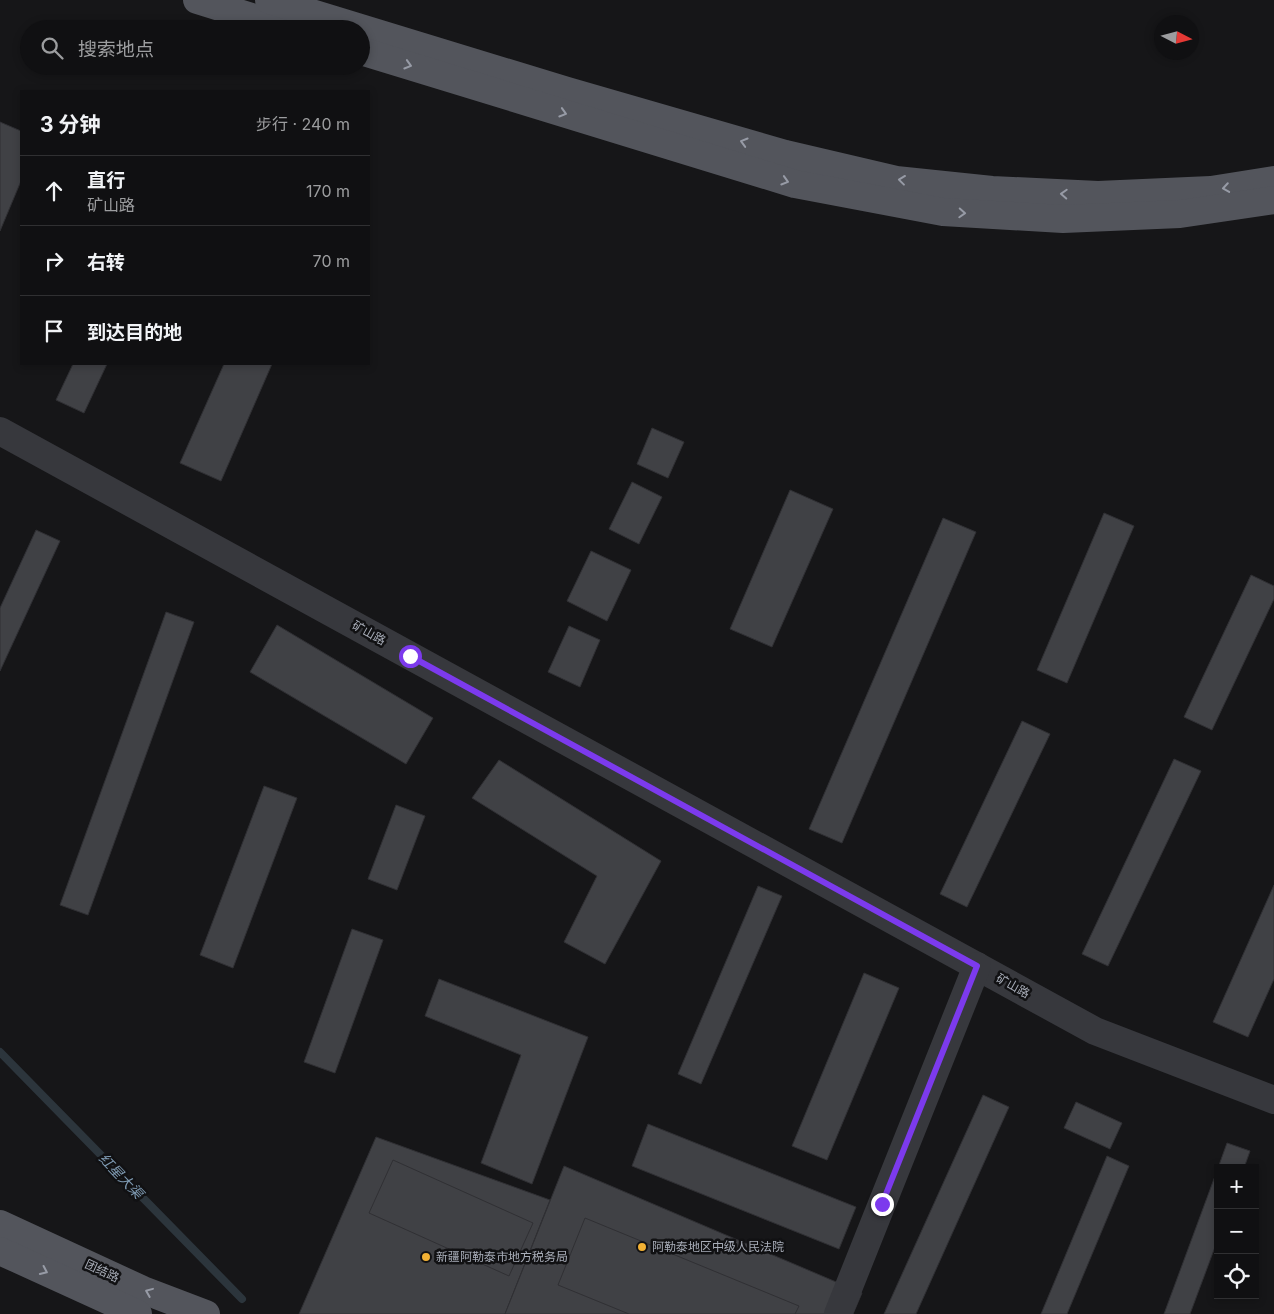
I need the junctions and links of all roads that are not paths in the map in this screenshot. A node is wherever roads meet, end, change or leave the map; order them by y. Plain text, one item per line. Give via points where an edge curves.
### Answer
1 (197, 0) edge
2 (269, 0) edge
3 (261, 20) edge
4 (334, 20) edge
5 (370, 31) edge
6 (370, 53) edge
7 (1274, 180) edge
8 (1274, 200) edge
9 (0, 432) edge
10 (977, 966) junction
11 (1274, 1100) edge
12 (0, 1224) edge
13 (0, 1251) edge
14 (200, 1312) edge
15 (135, 1313) edge
16 (838, 1314) edge

1 - 3 main road
4 -> 2 main road
7 -> 5 main road via 1211,190 1098,196 896,180 785,154
6 -> 8 main road via 795,184 943,212 1063,219 1180,214
9 - 10 street, 矿山路
10 - 11 street, 矿山路 via 1095,1031
10 - 16 street
14 -> 12 main road, 团结路 via 143,1290
13 -> 15 main road, 团结路

